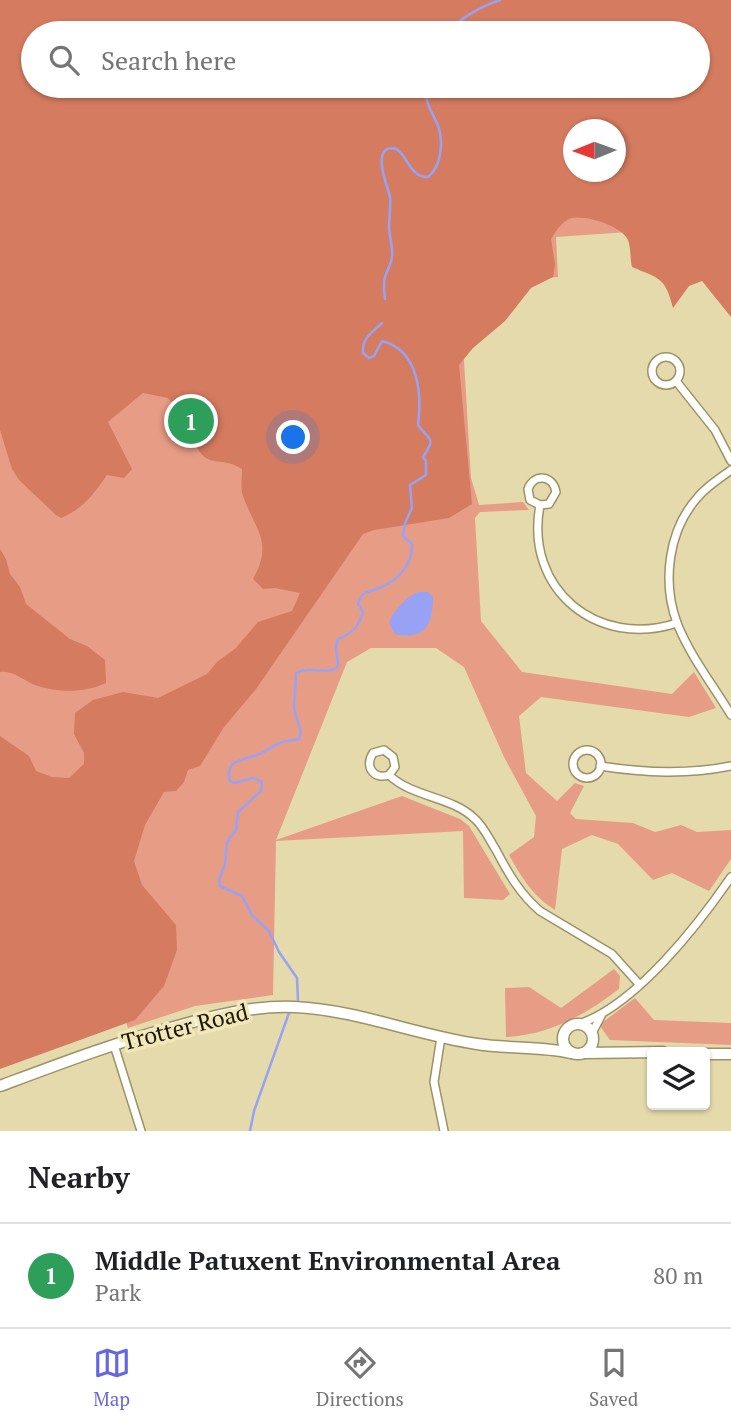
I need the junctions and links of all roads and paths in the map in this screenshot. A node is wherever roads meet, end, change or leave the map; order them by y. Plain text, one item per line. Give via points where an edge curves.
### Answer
1 (676, 381) dead end
2 (731, 461) edge
3 (731, 470) edge
4 (540, 505) junction
5 (677, 623) junction
6 (731, 715) edge
7 (600, 766) dead end
8 (731, 766) edge
9 (389, 775) dead end
10 (730, 881) edge
11 (639, 984) junction
12 (603, 1012) junction
13 (579, 1024) junction
14 (564, 1032) junction
15 (592, 1035) junction
16 (441, 1037) junction
17 (114, 1045) junction
18 (540, 1048) junction
19 (612, 1051) junction
20 (647, 1052) edge
21 (576, 1053) junction
22 (710, 1054) edge
23 (731, 1054) edge
24 (0, 1086) edge
25 (141, 1131) edge
26 (444, 1131) edge

1 - 2 street via 715,430
3 - 5 street via 696,499 675,538 669,584
4 - 4 street via 530,500 528,489 541,477 550,480 556,492 549,504
4 - 5 street via 538,540 545,568 573,606 617,628 648,630
5 - 6 street
7 - 8 street via 669,773
9 - 11 street via 404,787 470,814 530,902 612,954
10 - 11 street via 683,941
11 - 12 street
12 - 13 street
12 - 15 street
13 - 14 street
13 - 15 street
14 - 18 street
14 - 21 street via 564,1046
15 - 19 street
15 - 21 street via 590,1047
16 - 17 street, Trotter Road via 340,1013 278,1007 212,1016
16 - 18 street, Trotter Road via 478,1045
16 - 26 street via 435,1082
17 - 24 street, Trotter Road
17 - 25 street
18 - 21 street, Trotter Road
19 - 20 street, Trotter Road
19 - 21 street, Trotter Road
22 - 23 street

